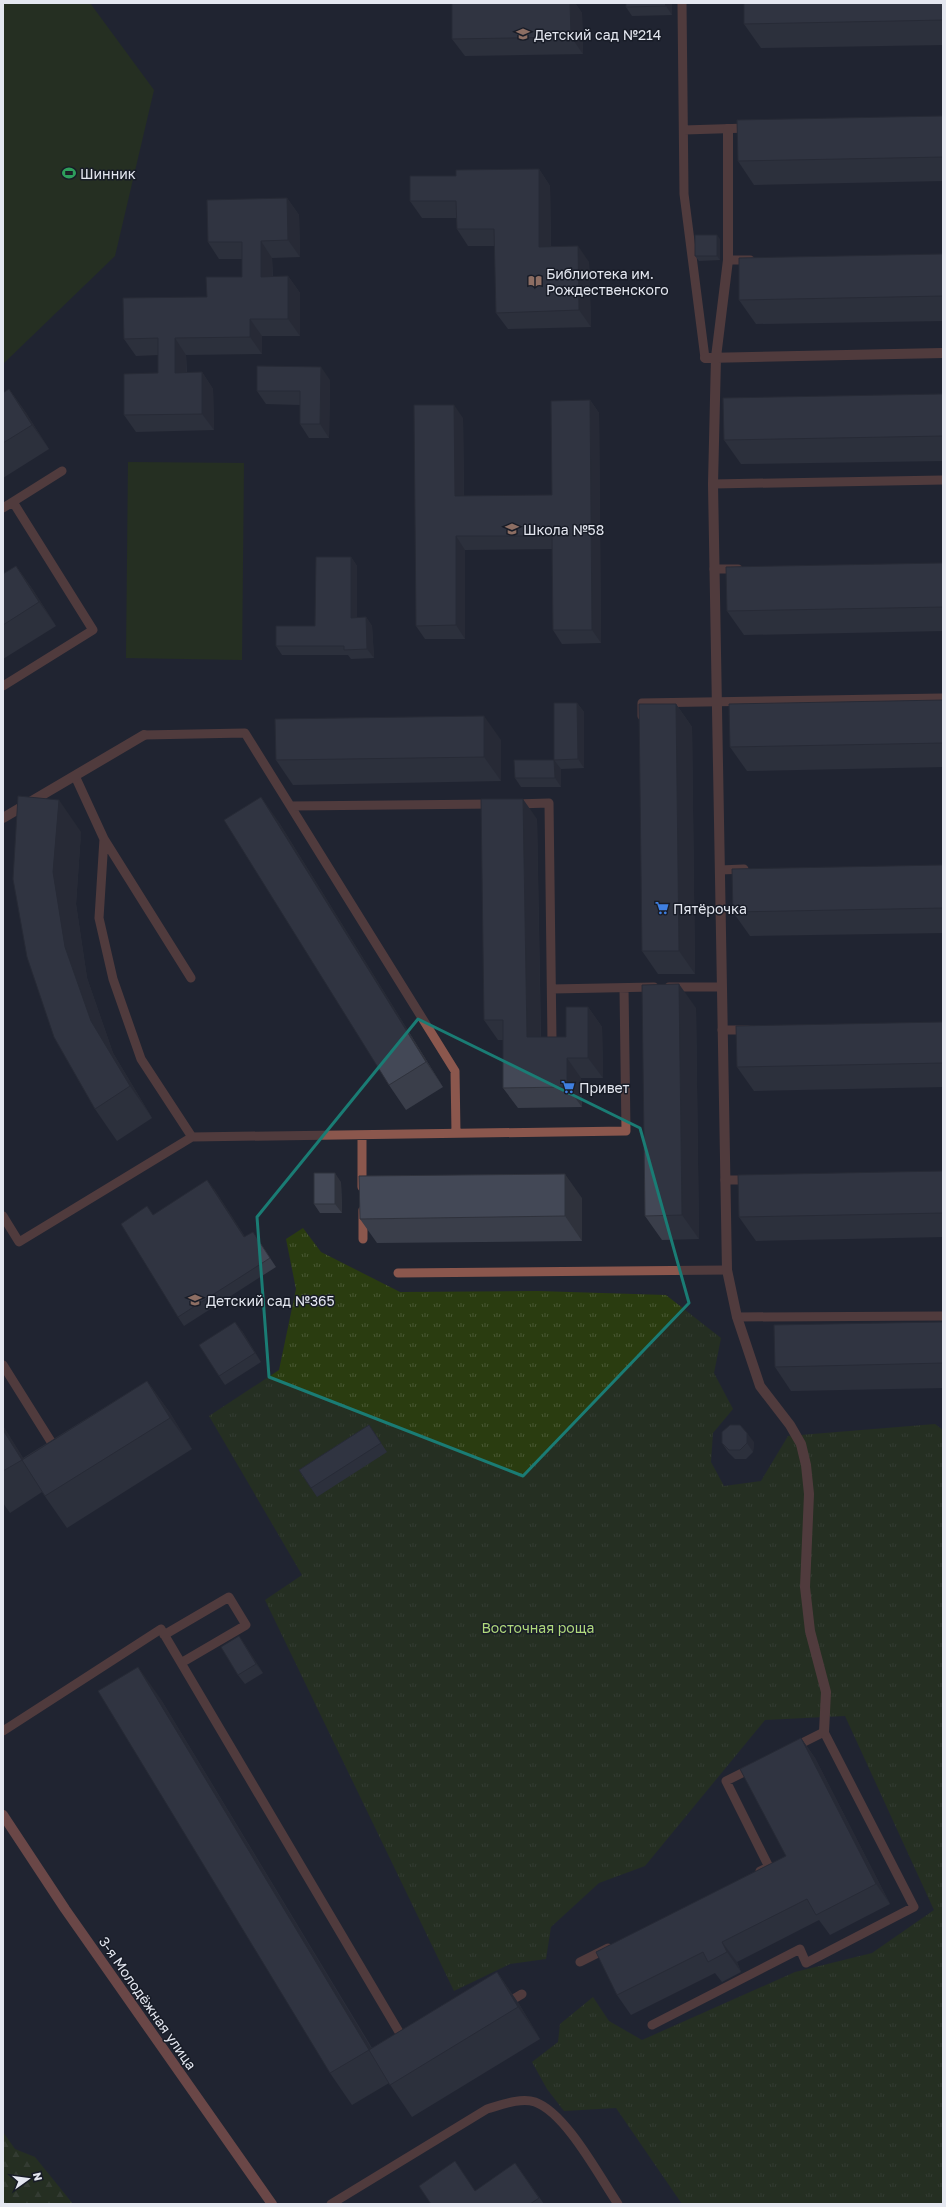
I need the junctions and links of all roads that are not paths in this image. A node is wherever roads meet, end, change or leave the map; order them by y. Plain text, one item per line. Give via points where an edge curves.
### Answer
1 (682, 3) edge
2 (760, 128) edge
3 (728, 129) junction
4 (684, 130) junction
5 (760, 259) edge
6 (728, 260) junction
7 (943, 353) edge
8 (716, 357) junction
9 (705, 358) joint
10 (62, 471) dead end
11 (943, 480) edge
12 (713, 484) junction
13 (13, 502) junction
14 (3, 508) edge
15 (714, 569) junction
16 (746, 569) edge
17 (3, 686) edge
18 (943, 698) edge
19 (717, 702) junction
20 (643, 726) edge
21 (144, 735) joint
22 (75, 776) junction
23 (291, 806) junction
24 (3, 818) edge
25 (104, 839) junction
26 (752, 869) edge
27 (720, 870) junction
28 (191, 978) dead end
29 (721, 987) junction
30 (624, 988) junction
31 (552, 989) junction
32 (722, 1030) junction
33 (754, 1030) edge
34 (552, 1041) edge
35 (456, 1133) junction
36 (362, 1135) junction
37 (192, 1137) junction
38 (725, 1180) junction
39 (756, 1180) edge
40 (3, 1216) edge
41 (363, 1239) edge
42 (727, 1270) junction
43 (398, 1273) dead end
44 (943, 1316) edge
45 (737, 1317) junction
46 (3, 1365) edge
47 (68, 1440) edge
48 (164, 1635) junction
49 (181, 1664) junction
50 (3, 1731) edge
51 (824, 1732) junction
52 (782, 1753) edge
53 (761, 1764) edge
54 (3, 1815) edge
55 (748, 1877) edge
56 (615, 1944) edge
57 (580, 1962) dead end
58 (522, 1994) dead end
59 (495, 2010) edge
60 (652, 2025) dead end
61 (411, 2053) edge
62 (272, 2204) edge
63 (331, 2204) edge
64 (618, 2204) edge

1 - 4 lane
2 - 3 lane
3 - 4 lane
3 - 6 street
4 - 9 lane via 684,194
5 - 6 lane
6 - 8 street
7 - 8 street
8 - 9 street
8 - 12 street
10 - 13 lane
11 - 12 lane
12 - 15 street
13 - 14 lane
13 - 17 lane via 93,630
15 - 16 lane
15 - 19 street
18 - 19 lane
19 - 20 lane via 642,703
19 - 27 street
21 - 22 street
21 - 23 lane via 245,733
22 - 24 street
22 - 25 lane
23 - 31 lane via 549,803
23 - 35 lane via 455,1071
25 - 28 lane
25 - 37 lane via 99,918 113,979 141,1059
26 - 27 lane
27 - 29 street
29 - 30 lane
29 - 32 street
30 - 31 lane
30 - 35 lane via 626,1131
31 - 34 lane
32 - 33 lane
32 - 38 street
35 - 36 lane
36 - 37 lane
36 - 41 lane
37 - 40 lane via 19,1242
38 - 39 lane
38 - 42 street
42 - 43 lane
42 - 45 street
44 - 45 lane
45 - 51 street via 760,1386 794,1431 801,1444 806,1465 810,1494 805,1587 810,1631 826,1692
46 - 47 lane via 54,1448
48 - 49 lane
48 - 49 lane via 229,1597 246,1625
48 - 50 lane via 160,1629
49 - 61 lane
51 - 52 lane
51 - 60 lane via 914,1907 806,1963 800,1949
53 - 55 lane via 726,1781 769,1867
54 - 62 main road, 3-я Молодёжная улица via 65,1909
56 - 57 lane
58 - 59 lane
63 - 64 lane via 487,2109 511,2102 534,2102 550,2111 568,2129

